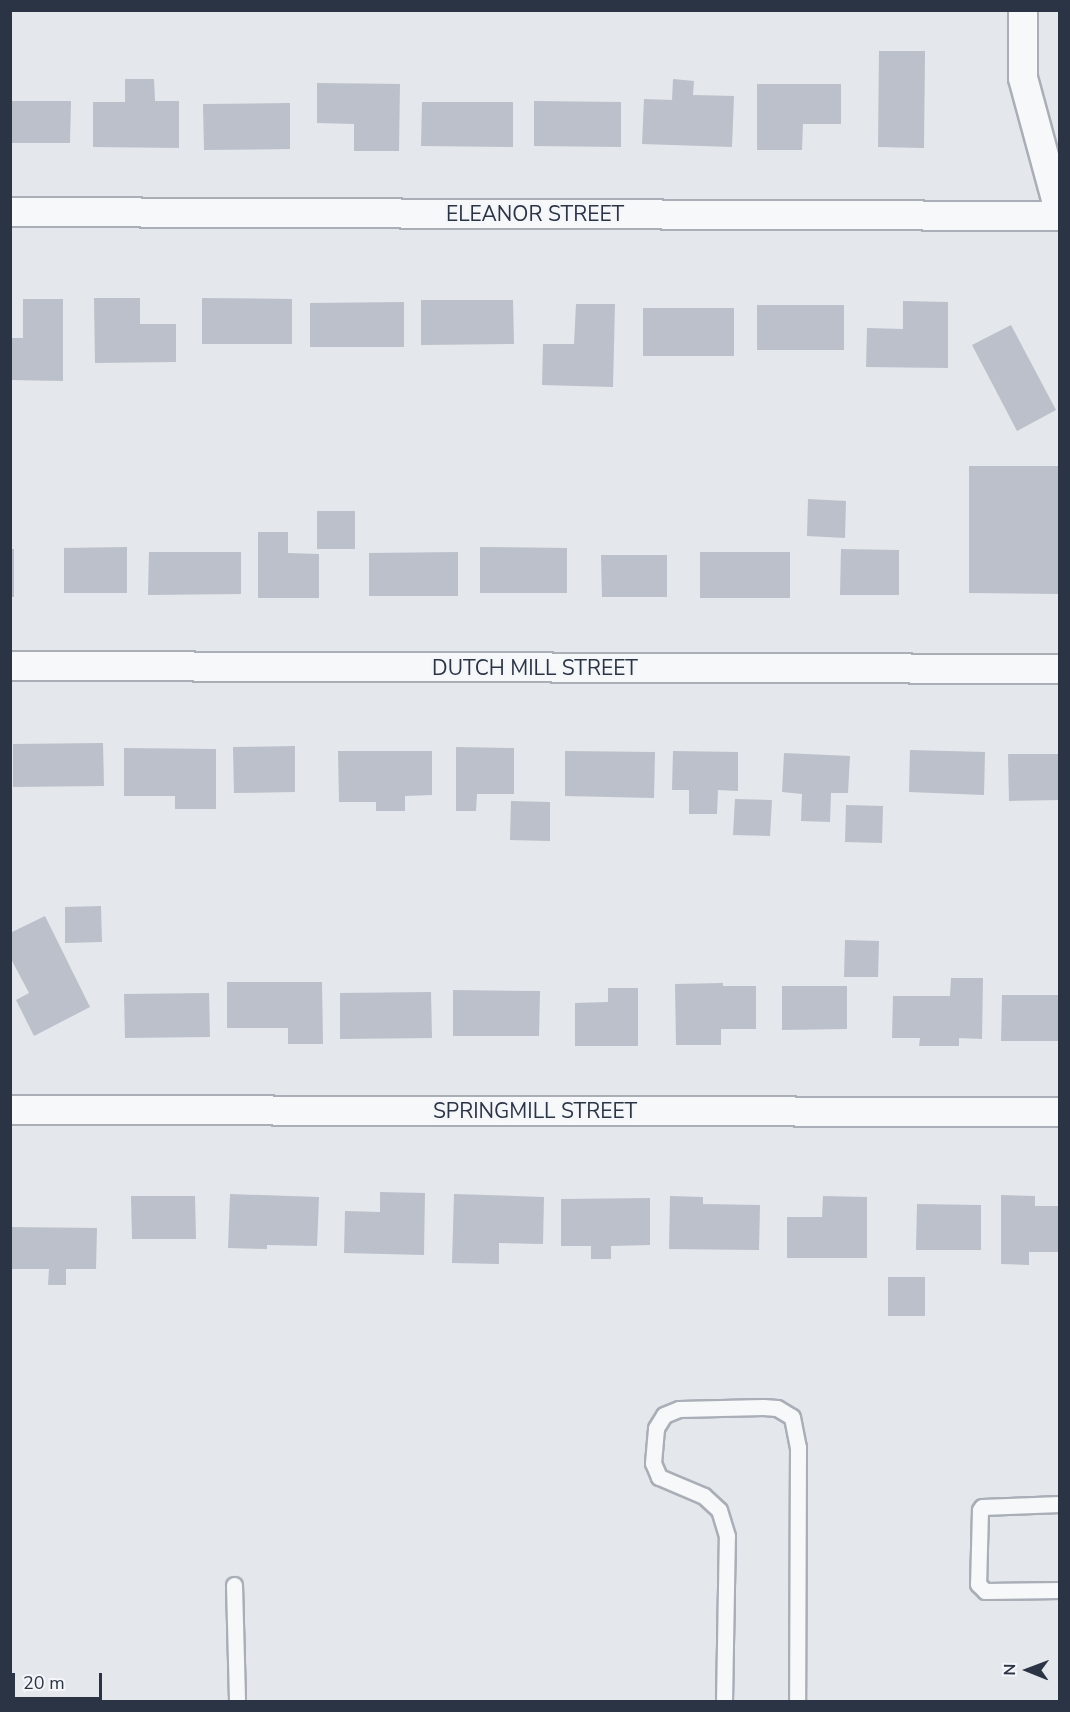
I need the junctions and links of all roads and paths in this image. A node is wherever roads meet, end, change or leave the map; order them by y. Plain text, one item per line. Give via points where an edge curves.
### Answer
1 (1023, 10) edge
2 (10, 212) edge
3 (1059, 215) edge
4 (10, 666) edge
5 (1059, 669) edge
6 (10, 1110) edge
7 (1059, 1112) edge
8 (1059, 1504) edge
9 (234, 1586) dead end
10 (1059, 1590) edge
11 (237, 1701) edge
12 (724, 1701) edge
13 (797, 1701) edge

1 - 3 street via 1023,78
2 - 3 street, ELEANOR STREET
4 - 5 street, DUTCH MILL STREET
6 - 7 street, SPRINGMILL STREET
8 - 10 lane via 982,1507 978,1584 985,1591
9 - 11 lane
12 - 13 lane via 727,1536 719,1510 704,1496 659,1477 652,1463 656,1428 664,1415 679,1409 736,1405 777,1408 792,1417 798,1447

